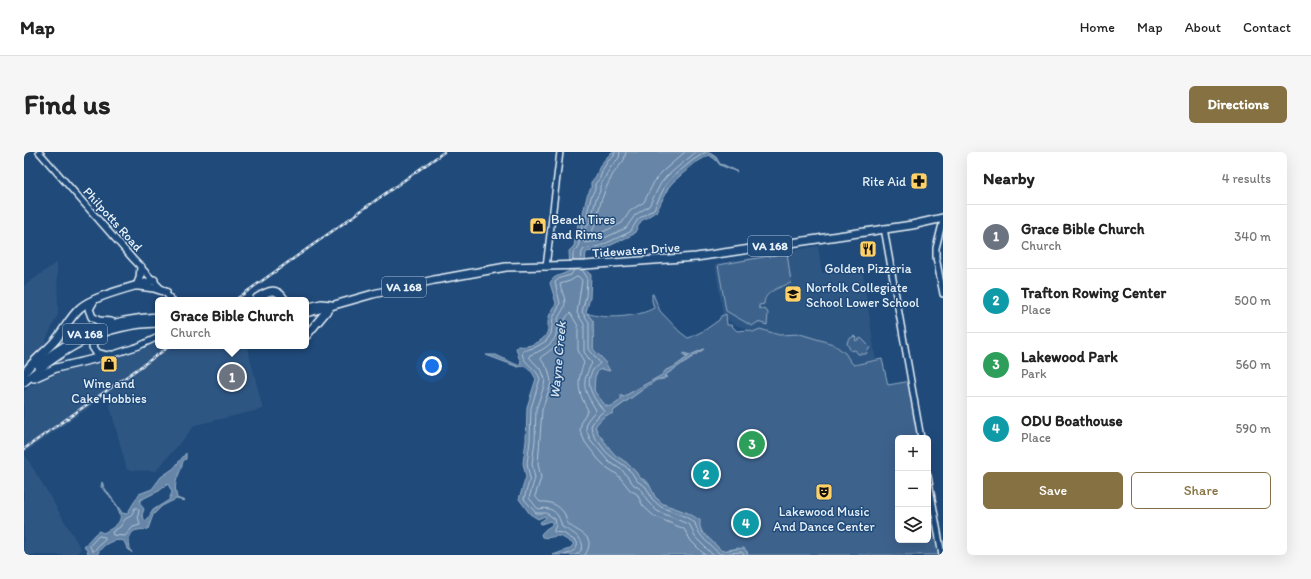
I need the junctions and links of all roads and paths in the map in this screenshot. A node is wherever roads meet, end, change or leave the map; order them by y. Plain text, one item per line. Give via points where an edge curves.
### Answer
1 (39, 152) edge
2 (560, 152) edge
3 (943, 219) edge
4 (884, 228) junction
5 (141, 267) junction
6 (546, 267) junction
7 (154, 280) junction
8 (137, 286) junction
9 (166, 292) junction
10 (943, 294) edge
11 (102, 297) junction
12 (170, 297) edge
13 (259, 297) edge
14 (282, 297) edge
15 (331, 305) junction
16 (309, 307) edge
17 (309, 312) edge
18 (155, 320) edge
19 (155, 320) edge
20 (119, 322) junction
21 (104, 331) junction
22 (309, 332) edge
23 (155, 338) edge
24 (111, 355) junction
25 (25, 378) edge
26 (920, 435) edge
27 (931, 488) edge
28 (940, 526) edge
29 (942, 555) edge

1 - 5 street, Philpotts Road
2 - 6 street
3 - 4 highway, Tidewater Drive / VA 168
3 - 10 street via 936,257
4 - 6 highway, Tidewater Drive / VA 168 via 709,256
4 - 26 street
5 - 7 street, Philpotts Road
5 - 8 highway
6 - 15 highway, Tidewater Drive / VA 168 via 493,269
7 - 8 highway
7 - 9 street, Philpotts Road
8 - 9 highway
8 - 11 highway
9 - 12 street, Philpotts Road
11 - 20 highway via 90,306 89,312 92,317 103,322
11 - 25 highway via 80,308 54,342 30,366
13 - 14 highway via 271,291 276,291
15 - 16 highway, Tidewater Drive / VA 168
15 - 17 highway, Tidewater Drive / VA 168
15 - 22 highway
18 - 20 highway, VA 168 via 140,318
19 - 21 highway, VA 168
20 - 25 highway, VA 168 via 73,340
21 - 24 highway via 92,347 97,353
21 - 25 highway, VA 168 via 72,346
23 - 24 street
24 - 25 highway
27 - 28 street
28 - 29 street

